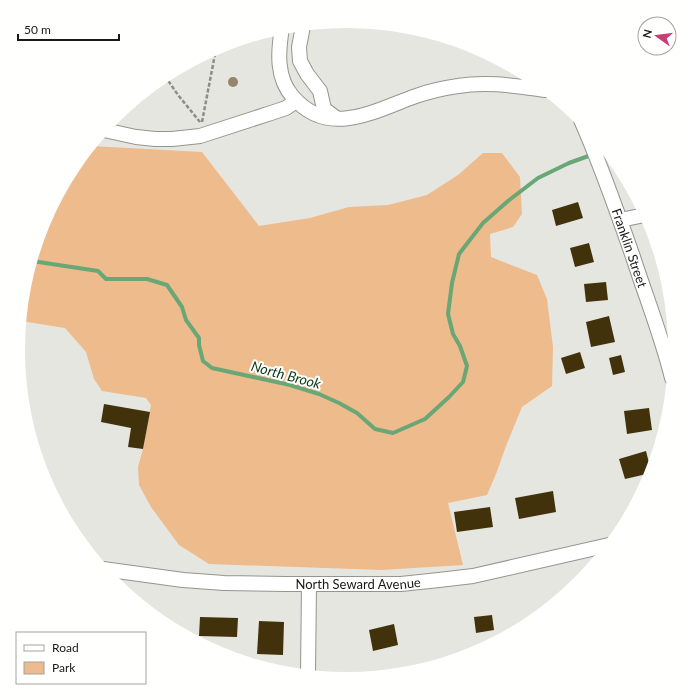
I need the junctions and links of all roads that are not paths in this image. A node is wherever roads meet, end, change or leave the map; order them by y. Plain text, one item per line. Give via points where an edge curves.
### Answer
1 (302, 32) edge
2 (281, 36) edge
3 (532, 88) edge
4 (296, 101) junction
5 (336, 118) junction
6 (111, 132) edge
7 (588, 139) edge
8 (639, 216) edge
9 (620, 220) junction
10 (667, 363) edge
11 (601, 547) edge
12 (113, 570) edge
13 (309, 584) junction
14 (308, 669) edge

1 - 5 street via 300,61 320,91 324,109
2 - 4 street via 279,52 281,74 286,88
3 - 5 street via 495,84 459,86 417,96 355,118
4 - 5 street via 314,114
4 - 6 street via 286,108 200,136 155,139
7 - 9 street, Franklin Street
8 - 9 street
9 - 10 street, Franklin Street
11 - 13 street, North Seward Avenue via 473,576 401,584
12 - 13 street, North Seward Avenue via 224,583
13 - 14 street

